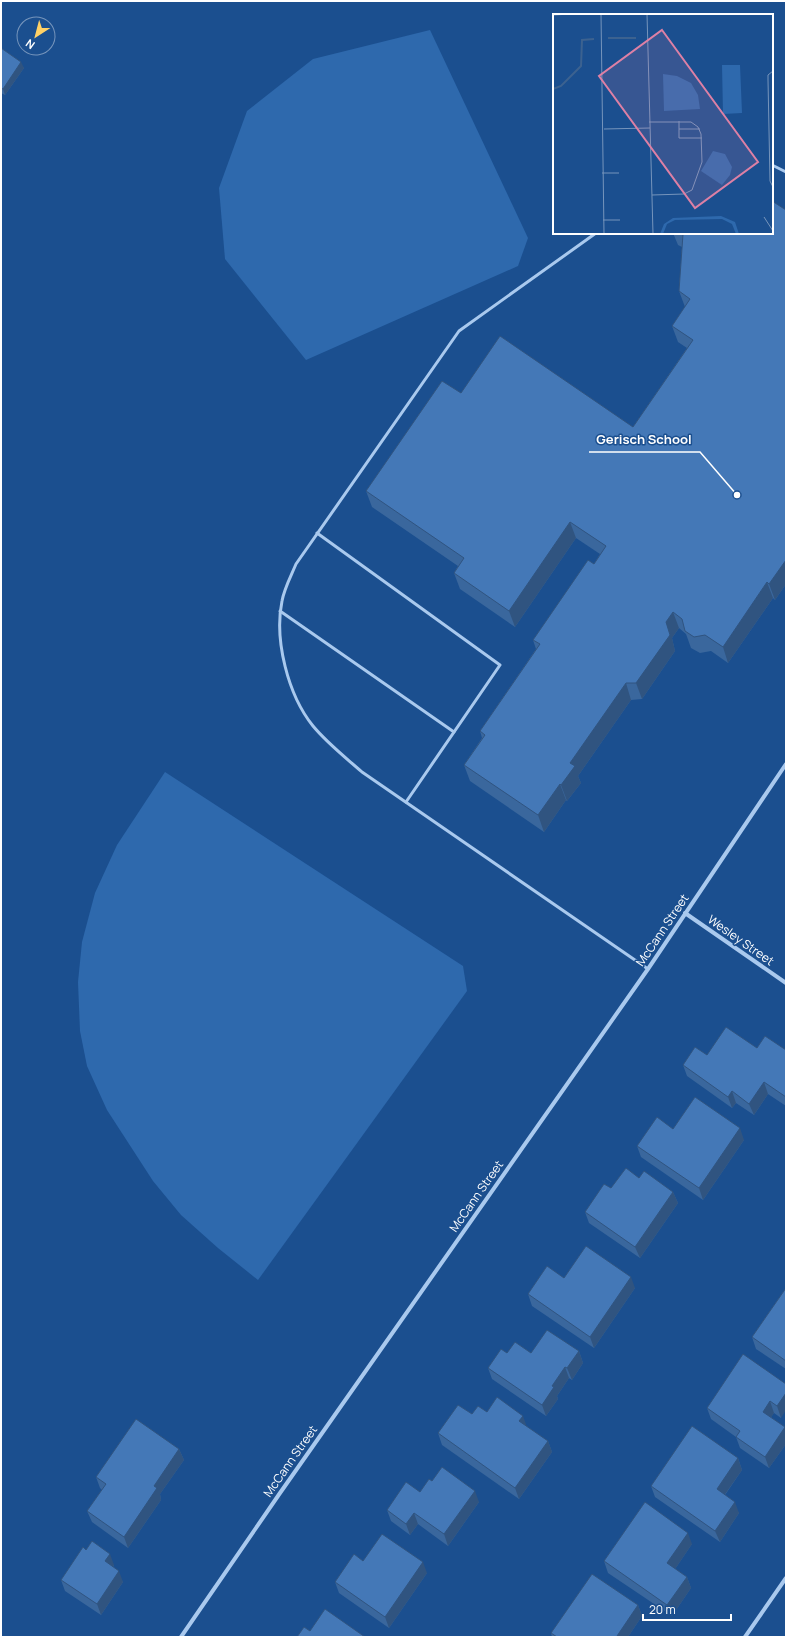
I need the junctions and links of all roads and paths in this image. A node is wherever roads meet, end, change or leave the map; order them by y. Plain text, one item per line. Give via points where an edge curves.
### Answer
1 (773, 166) edge
2 (786, 172) edge
3 (595, 234) edge
4 (317, 533) junction
5 (280, 611) junction
6 (454, 732) junction
7 (786, 764) edge
8 (406, 802) junction
9 (685, 913) junction
10 (648, 969) junction
11 (786, 984) edge
12 (786, 1578) edge
13 (181, 1637) edge
14 (746, 1637) edge

1 - 2 lane
3 - 4 lane via 460,331
4 - 5 lane via 296,564
4 - 6 lane via 500,665
5 - 6 lane
5 - 8 lane via 280,641 287,669 299,702 312,725 362,772
6 - 8 lane
7 - 9 street, McCann Street
8 - 10 lane
9 - 10 street, McCann Street
9 - 11 street, Wesley Street
10 - 13 street, McCann Street
12 - 14 street

